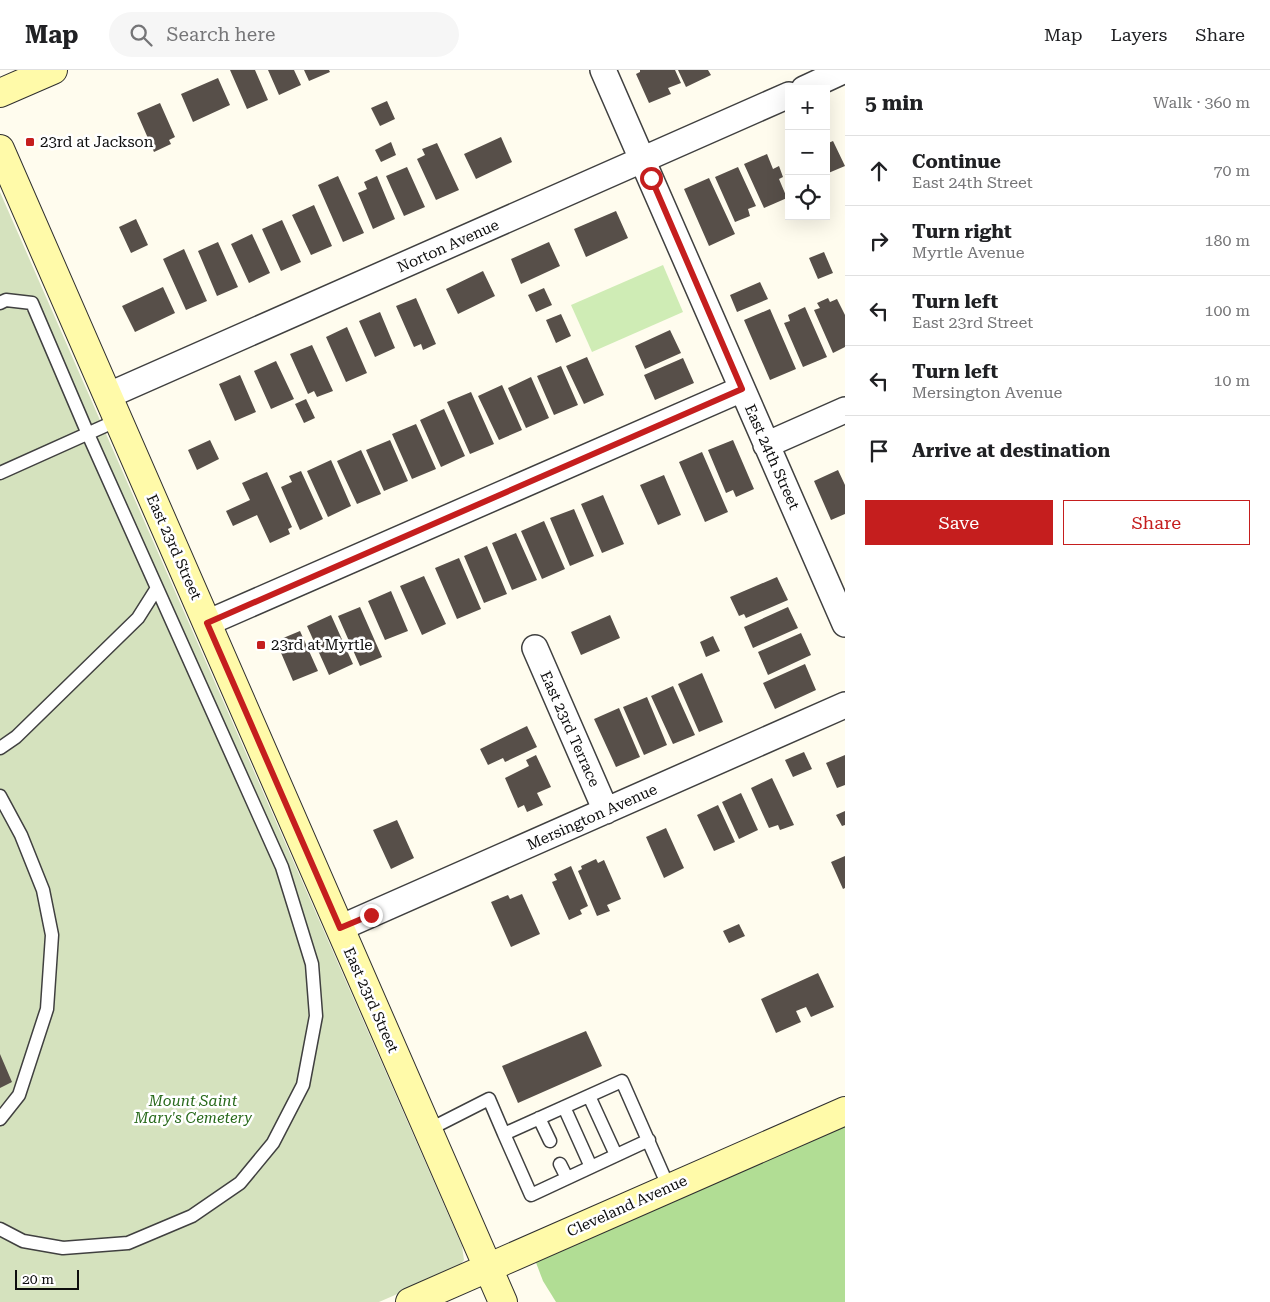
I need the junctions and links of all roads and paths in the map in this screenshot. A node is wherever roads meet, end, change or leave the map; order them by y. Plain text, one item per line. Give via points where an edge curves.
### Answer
1 (53, 70) edge
2 (603, 70) edge
3 (845, 70) edge
4 (813, 85) edge
5 (0, 93) edge
6 (785, 97) edge
7 (0, 148) edge
8 (643, 160) junction
9 (0, 303) edge
10 (742, 389) junction
11 (113, 408) junction
12 (845, 410) edge
13 (88, 434) junction
14 (766, 445) junction
15 (0, 473) edge
16 (157, 588) junction
17 (207, 623) junction
18 (845, 624) edge
19 (535, 648) dead end
20 (845, 705) edge
21 (0, 748) edge
22 (0, 796) edge
23 (606, 810) junction
24 (340, 928) junction
25 (589, 1096) junction
26 (564, 1107) junction
27 (845, 1111) edge
28 (539, 1118) junction
29 (0, 1120) edge
30 (428, 1130) junction
31 (504, 1134) junction
32 (649, 1140) junction
33 (550, 1142) dead end
34 (616, 1155) junction
35 (560, 1164) dead end
36 (591, 1167) junction
37 (567, 1178) junction
38 (669, 1188) junction
39 (0, 1229) edge
40 (488, 1268) junction
41 (410, 1302) edge
42 (503, 1302) edge

1 - 5 main road
2 - 8 street, East 24th Street
3 - 4 street
6 - 8 street, Norton Avenue
7 - 11 main road, East 23rd Street
8 - 10 street, East 24th Street
8 - 11 street, Norton Avenue
9 - 13 lane via 6,300 32,303
10 - 14 street, East 24th Street
10 - 17 street
11 - 13 lane
11 - 17 main road, East 23rd Street
12 - 14 street
13 - 15 lane
13 - 16 lane
14 - 18 street, East 24th Street
16 - 21 lane via 138,618 16,737
16 - 39 lane via 282,868 312,964 316,1016 303,1085 273,1143 240,1183 192,1216 128,1243 63,1248 23,1241
17 - 24 main road, East 23rd Street
19 - 23 street, East 23rd Terrace
20 - 23 street, Mersington Avenue
22 - 29 lane via 21,835 43,890 52,935 46,1009 19,1095
23 - 24 street, Mersington Avenue
24 - 30 main road, East 23rd Street
25 - 26 lane
25 - 32 lane via 622,1081
25 - 34 lane
26 - 28 lane
26 - 36 lane
27 - 38 main road, Cleveland Avenue
28 - 31 lane
28 - 33 lane
30 - 31 lane via 489,1099
30 - 40 main road, East 23rd Street
31 - 37 lane via 530,1195
32 - 34 lane
32 - 38 lane
34 - 36 lane
35 - 37 lane
36 - 37 lane
38 - 40 main road, Cleveland Avenue
40 - 41 main road, Cleveland Avenue
40 - 42 main road, East 23rd Street

